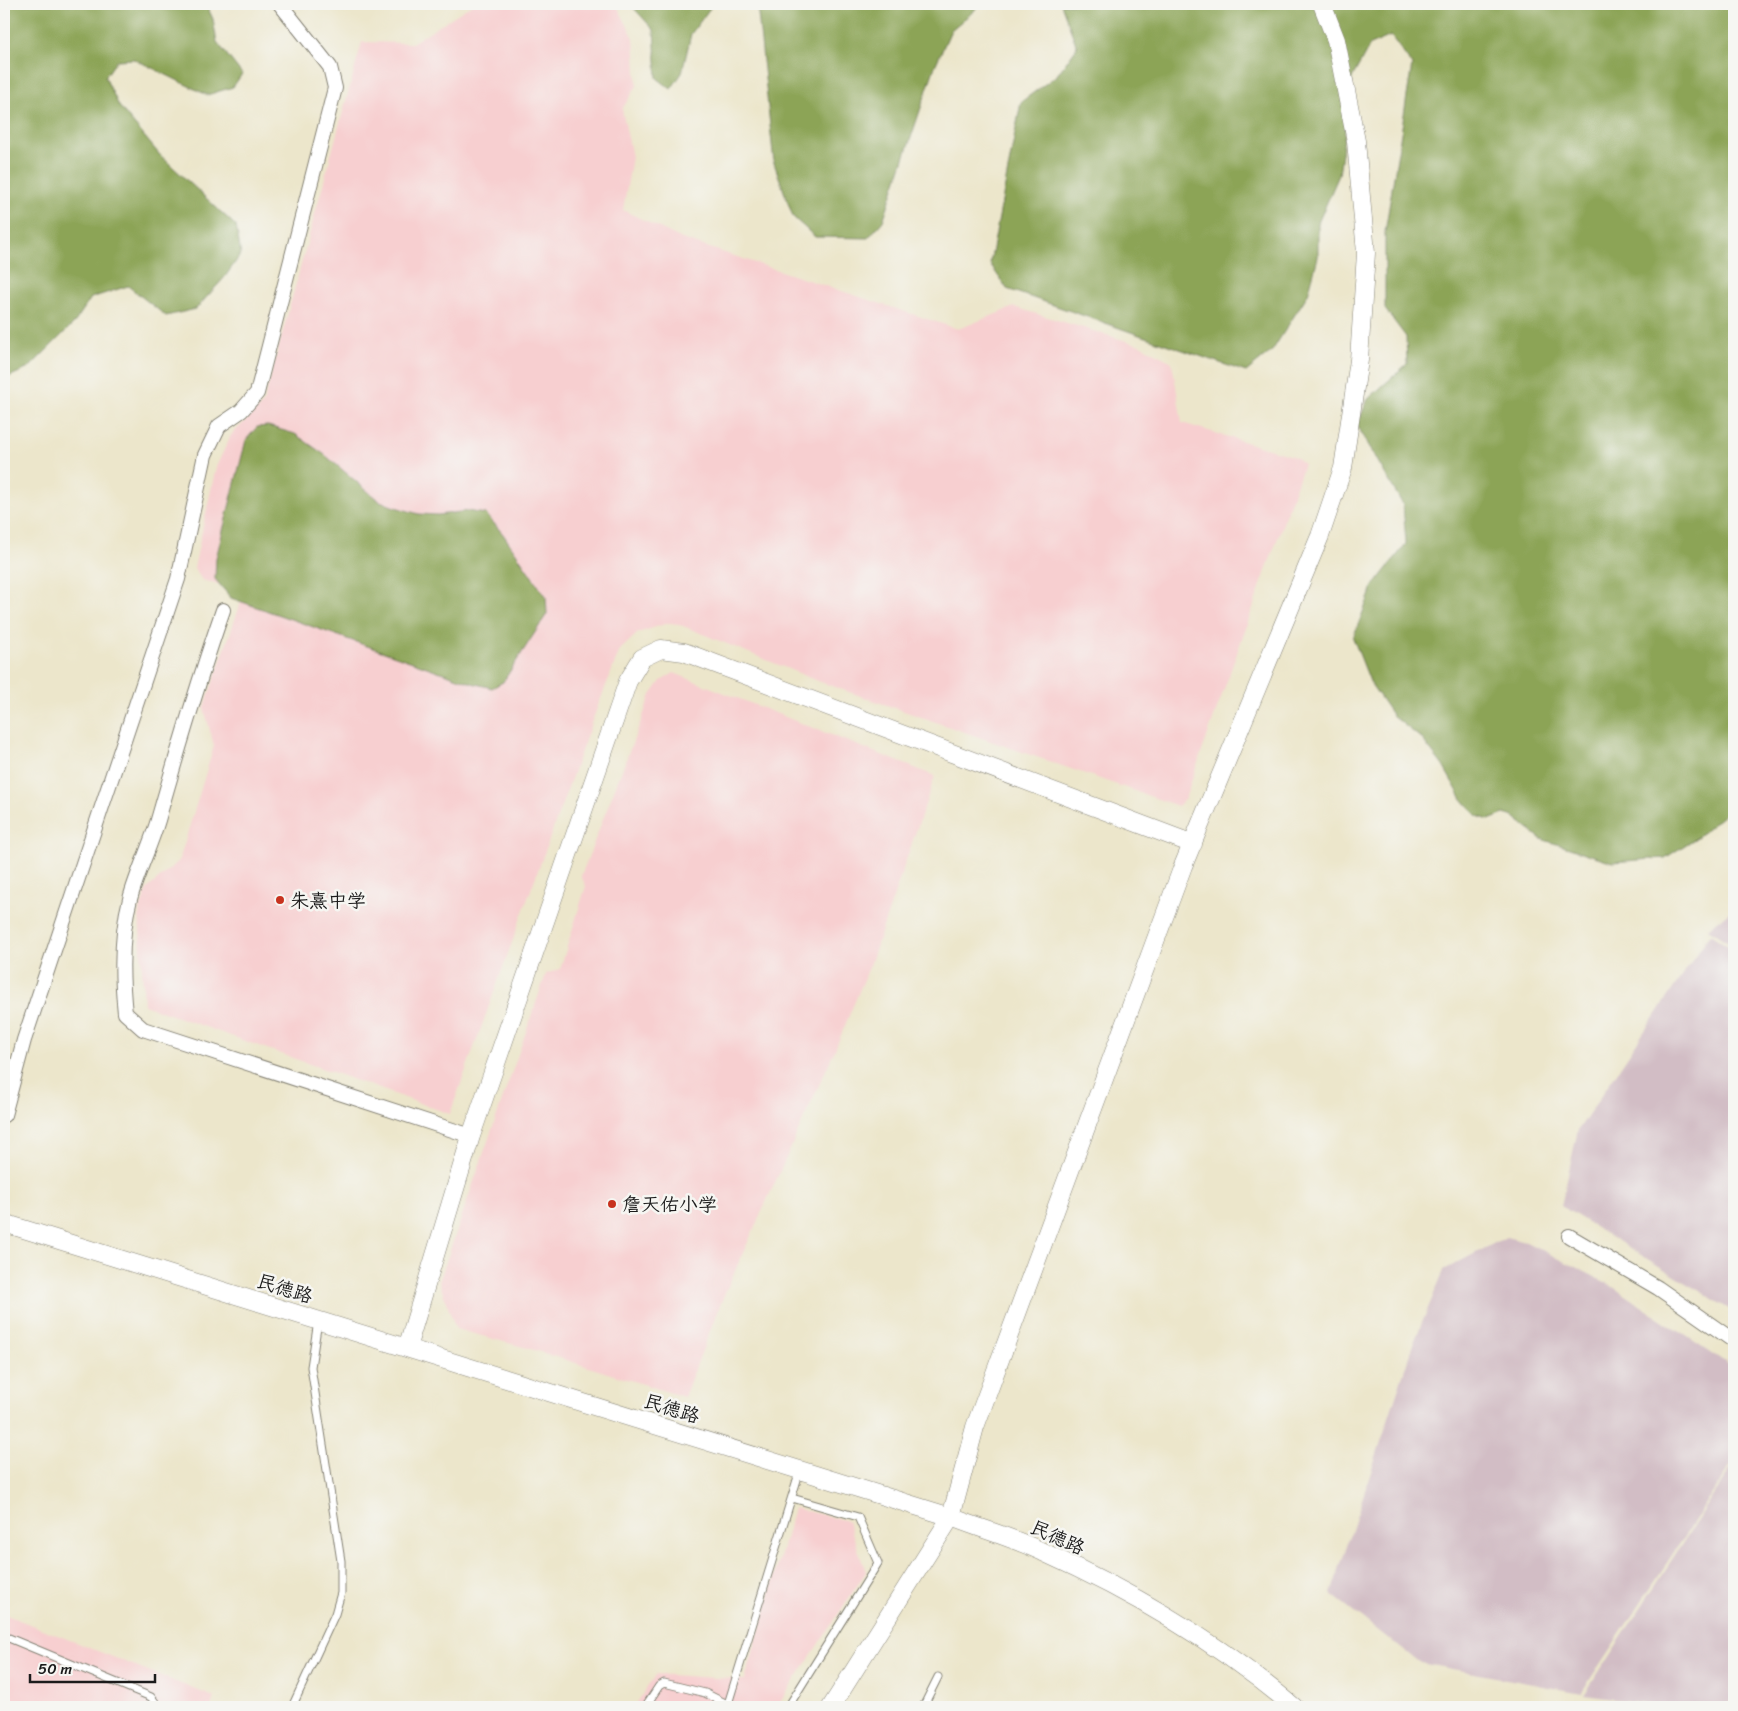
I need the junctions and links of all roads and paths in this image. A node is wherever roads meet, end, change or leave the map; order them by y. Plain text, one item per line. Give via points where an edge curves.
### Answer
1 (280, 4) edge
2 (1322, 4) edge
3 (223, 610) dead end
4 (1193, 844) junction
5 (4, 1115) edge
6 (470, 1136) junction
7 (4, 1223) edge
8 (1569, 1236) dead end
9 (318, 1320) junction
10 (1734, 1341) edge
11 (407, 1348) junction
12 (800, 1470) junction
13 (792, 1498) junction
14 (951, 1517) junction
15 (4, 1636) edge
16 (938, 1677) dead end
17 (730, 1706) edge
18 (159, 1707) edge
19 (292, 1707) edge
20 (645, 1707) edge
21 (788, 1707) edge
22 (831, 1707) edge
23 (923, 1707) edge
24 (1294, 1707) edge

1 - 5 street via 330,67 335,88 257,393 241,411 220,426 205,455 178,578 24,1040
2 - 4 street via 1336,40 1356,141 1366,252 1359,360 1343,468 1320,536
3 - 6 street via 192,700 148,852 130,898 123,929 125,1012 143,1029
4 - 6 street via 684,652 660,649 642,658 628,681
4 - 14 street via 975,1427
6 - 11 street
7 - 9 street, 民德路
8 - 10 street via 1658,1288
9 - 11 street, 民德路
9 - 19 lane via 311,1366 340,1560 340,1593 335,1614
11 - 12 street, 民德路
12 - 13 lane
12 - 14 street, 民德路
13 - 17 lane
13 - 21 lane via 858,1517 878,1563
14 - 22 street
14 - 24 street, 民德路 via 1042,1551 1120,1588 1199,1638
15 - 18 lane via 151,1697
16 - 23 lane
17 - 20 lane via 705,1693 664,1683

